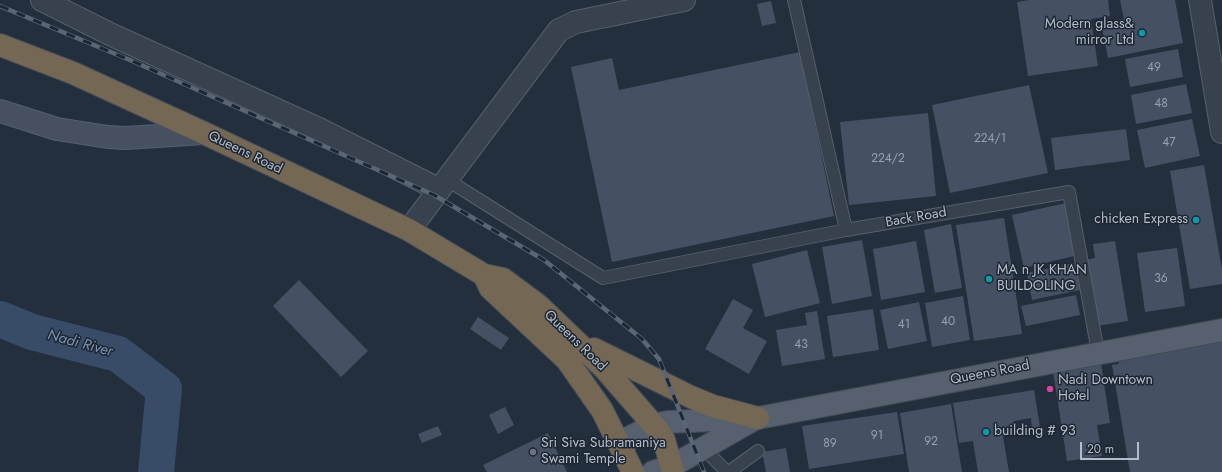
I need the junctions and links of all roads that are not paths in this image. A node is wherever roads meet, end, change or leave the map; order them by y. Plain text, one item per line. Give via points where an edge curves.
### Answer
1 (42, 0) edge
2 (684, 0) edge
3 (794, 0) edge
4 (1200, 0) edge
5 (0, 44) edge
6 (0, 111) edge
7 (1222, 132) edge
8 (204, 133) junction
9 (442, 184) junction
10 (409, 230) junction
11 (846, 230) junction
12 (484, 275) junction
13 (1222, 330) edge
14 (574, 338) junction
15 (1098, 352) junction
16 (758, 418) junction
17 (654, 425) junction
18 (703, 448) junction
19 (758, 451) dead end
20 (647, 468) edge
21 (728, 472) edge

1 - 9 street via 112,35
2 - 9 street via 576,22 559,30
3 - 11 lane
4 - 7 street
5 - 8 highway, Queens Road via 73,73
6 - 8 street via 57,129 108,137
8 - 10 highway, Queens Road
9 - 10 street
9 - 11 lane, Back Road via 603,278
10 - 12 highway, Queens Road
11 - 15 lane, Back Road via 1069,192
12 - 14 highway, Queens Road via 503,279 538,305
12 - 20 highway, Queens Road via 490,288 566,360
13 - 15 main road, Queens Road
14 - 16 highway via 691,397
14 - 17 highway, Queens Road
15 - 16 main road, Queens Road
16 - 17 main road, Queens Road via 668,422
16 - 18 main road, Queens Road
17 - 20 highway, Queens Road via 664,440
17 - 20 main road, Queens Road via 628,438 624,444
18 - 20 main road, Queens Road
18 - 21 lane
19 - 21 lane

